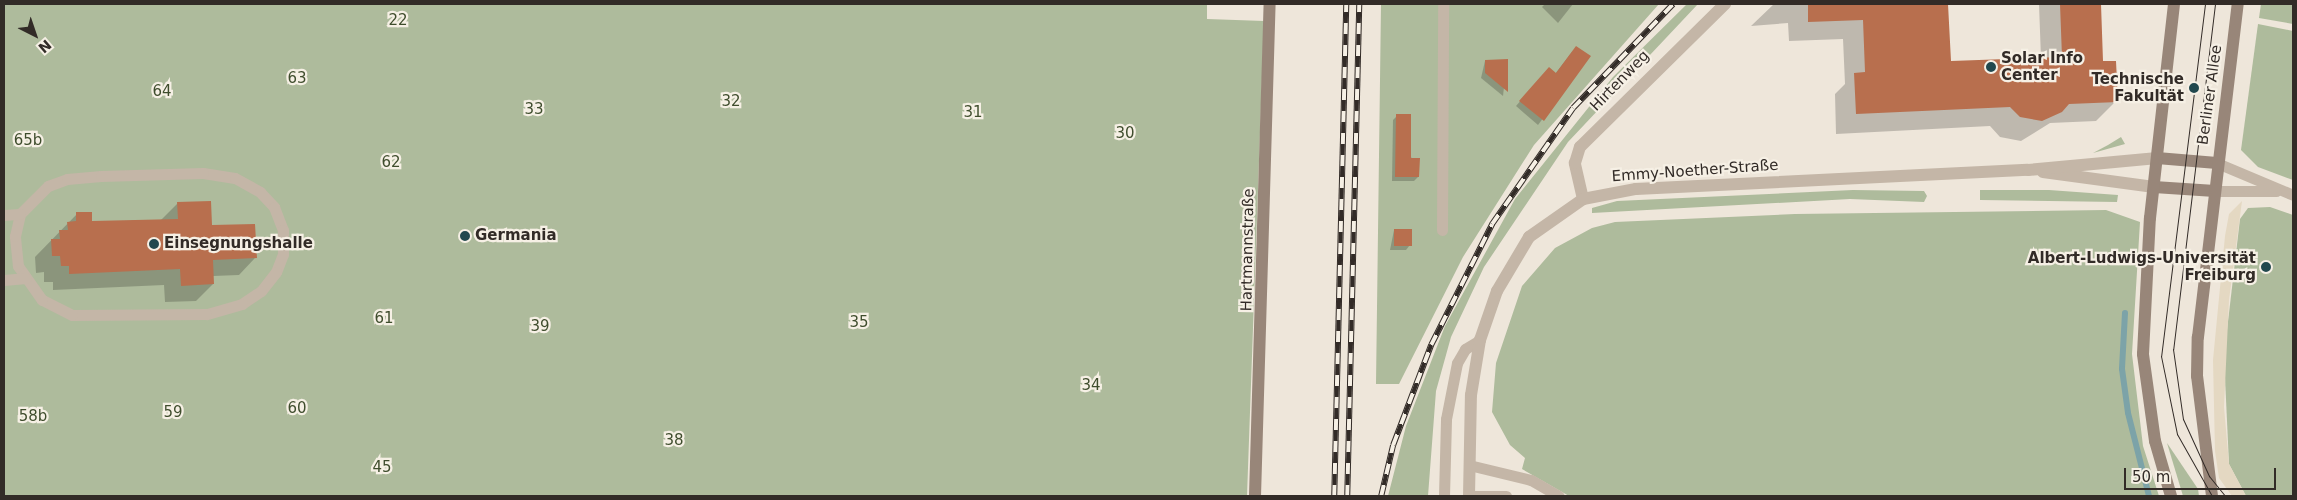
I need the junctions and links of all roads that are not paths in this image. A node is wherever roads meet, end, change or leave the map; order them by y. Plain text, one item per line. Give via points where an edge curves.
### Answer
1 (1270, 4) edge
2 (1443, 4) edge
3 (1725, 4) edge
4 (2174, 4) edge
5 (2238, 4) edge
6 (2157, 158) junction
7 (2217, 163) junction
8 (2028, 170) junction
9 (2154, 187) junction
10 (2280, 190) junction
11 (2215, 191) junction
12 (2293, 195) edge
13 (1584, 199) junction
14 (20, 214) junction
15 (4, 215) edge
16 (1442, 230) dead end
17 (26, 278) junction
18 (4, 280) edge
19 (1480, 340) junction
20 (1469, 464) junction
21 (1255, 496) edge
22 (1444, 496) edge
23 (1470, 496) edge
24 (1506, 496) edge
25 (1559, 496) edge
26 (2171, 496) edge
27 (2212, 496) edge

1 - 21 main road, Hartmannstraße
2 - 16 lane
3 - 13 street, Hirtenweg via 1580,147 1575,163
4 - 6 main road
5 - 7 main road, Berliner Allee
6 - 7 main road
6 - 8 street, Emmy-Noether-Straße
6 - 9 main road
7 - 10 lane
7 - 11 main road, Berliner Allee
8 - 9 street, Emmy-Noether-Straße
8 - 13 street, Emmy-Noether-Straße via 1636,188
9 - 11 main road
9 - 26 main road via 2142,354 2155,441
10 - 11 lane
10 - 12 lane
11 - 27 main road, Berliner Allee via 2197,376
13 - 19 street, Emmy-Noether-Straße via 1549,219 1522,245 1497,291
14 - 15 lane
14 - 17 lane via 15,252
14 - 17 lane via 48,186 68,178 203,173 235,178 260,192 274,207 285,240 276,272 261,292 242,304 206,314 72,315 42,300
17 - 18 lane
19 - 20 street, Emmy-Noether-Straße via 1472,395
19 - 22 lane via 1466,349 1457,363 1446,419
20 - 23 street, Emmy-Noether-Straße
20 - 25 lane via 1531,480
23 - 24 lane

